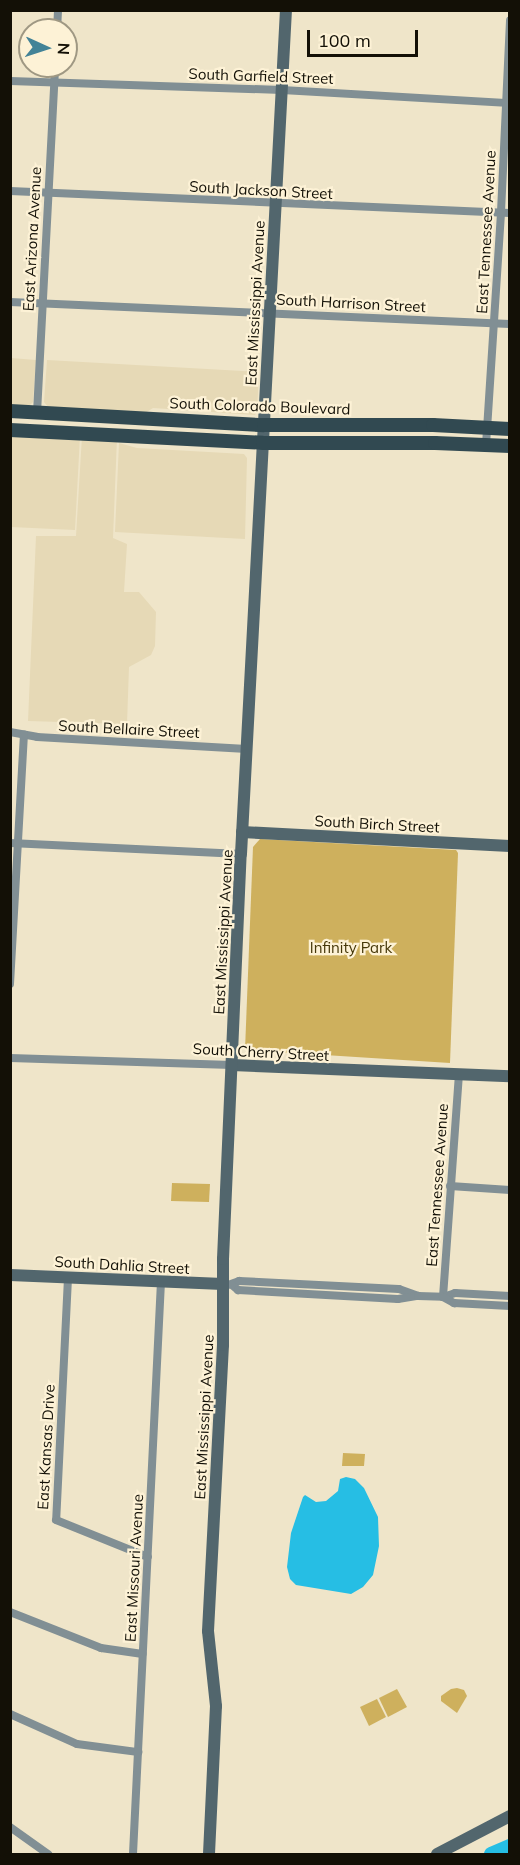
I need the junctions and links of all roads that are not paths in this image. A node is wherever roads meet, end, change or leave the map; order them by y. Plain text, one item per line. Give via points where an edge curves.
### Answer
1 (286, 10) edge
2 (510, 20) edge
3 (55, 78) edge
4 (10, 81) edge
5 (54, 83) junction
6 (282, 90) junction
7 (507, 103) edge
8 (10, 191) edge
9 (48, 193) junction
10 (276, 204) junction
11 (505, 212) edge
12 (10, 302) edge
13 (42, 303) junction
14 (270, 312) junction
15 (494, 324) junction
16 (510, 324) edge
17 (10, 411) edge
18 (37, 413) junction
19 (264, 425) junction
20 (488, 427) junction
21 (510, 429) edge
22 (10, 430) edge
23 (263, 443) junction
24 (486, 445) junction
25 (510, 447) edge
26 (10, 732) edge
27 (24, 734) junction
28 (247, 749) junction
29 (242, 832) junction
30 (14, 843) edge
31 (510, 846) edge
32 (241, 854) junction
33 (11, 948) edge
34 (10, 984) edge
35 (10, 1058) edge
36 (232, 1065) junction
37 (459, 1076) junction
38 (510, 1076) edge
39 (450, 1186) junction
40 (510, 1190) edge
41 (10, 1275) edge
42 (68, 1278) junction
43 (161, 1282) junction
44 (227, 1285) junction
45 (510, 1296) edge
46 (443, 1297) junction
47 (510, 1306) edge
48 (148, 1557) junction
49 (10, 1612) edge
50 (143, 1654) junction
51 (10, 1714) edge
52 (138, 1752) junction
53 (510, 1815) edge
54 (10, 1827) edge
55 (48, 1854) edge
56 (133, 1854) edge
57 (209, 1854) edge
58 (437, 1854) edge

1 - 6 street, East Mississippi Avenue
2 - 7 street, East Tennessee Avenue
3 - 5 street, East Arizona Avenue
4 - 5 street, South Garfield Street
5 - 6 street, South Garfield Street
5 - 9 street, East Arizona Avenue
6 - 7 street, South Garfield Street
6 - 10 street, East Mississippi Avenue
7 - 11 street, East Tennessee Avenue
8 - 9 street, South Jackson Street
9 - 10 street, South Jackson Street
9 - 13 street, East Arizona Avenue
10 - 11 street, South Jackson Street
10 - 14 street, East Mississippi Avenue
11 - 15 street, East Tennessee Avenue
12 - 13 street, South Harrison Street
13 - 14 street, South Harrison Street
13 - 18 street, East Arizona Avenue
14 - 15 street, South Harrison Street
14 - 19 street, East Mississippi Avenue
15 - 16 street, South Harrison Street
15 - 20 street, East Tennessee Avenue
17 - 18 main road, South Colorado Boulevard
18 - 19 main road, South Colorado Boulevard
19 - 20 main road, South Colorado Boulevard
19 - 23 street, East Mississippi Avenue
20 - 21 main road, South Colorado Boulevard
20 - 24 street, East Tennessee Avenue
22 - 23 main road
23 - 24 main road
23 - 28 street, East Mississippi Avenue
24 - 25 main road
26 - 27 street, South Bellaire Street
27 - 28 street, South Bellaire Street
27 - 30 street
28 - 29 street, East Mississippi Avenue
29 - 31 street, South Birch Street
29 - 32 street, East Mississippi Avenue
30 - 32 street
30 - 33 street
32 - 36 street, East Mississippi Avenue
33 - 34 street
35 - 36 street, South Cherry Street
36 - 37 street, South Cherry Street
36 - 44 street, East Mississippi Avenue
37 - 38 street, South Cherry Street
37 - 39 street, East Tennessee Avenue
39 - 40 street
39 - 46 street, East Tennessee Avenue
41 - 42 street, South Dahlia Street
42 - 43 street, South Dahlia Street
42 - 48 street, East Kansas Drive via 56,1520
43 - 44 street, South Dahlia Street
43 - 48 street, East Missouri Avenue
44 - 46 street, South Dahlia Street via 238,1290 306,1294
44 - 57 street, East Mississippi Avenue via 208,1631 216,1698
45 - 46 street, South Dahlia Street via 455,1293
46 - 47 street, South Dahlia Street via 451,1303
48 - 50 street, East Missouri Avenue
49 - 50 street via 101,1648
50 - 52 street, East Missouri Avenue
51 - 52 street via 77,1744
52 - 56 street, East Missouri Avenue
53 - 58 street
54 - 55 street

